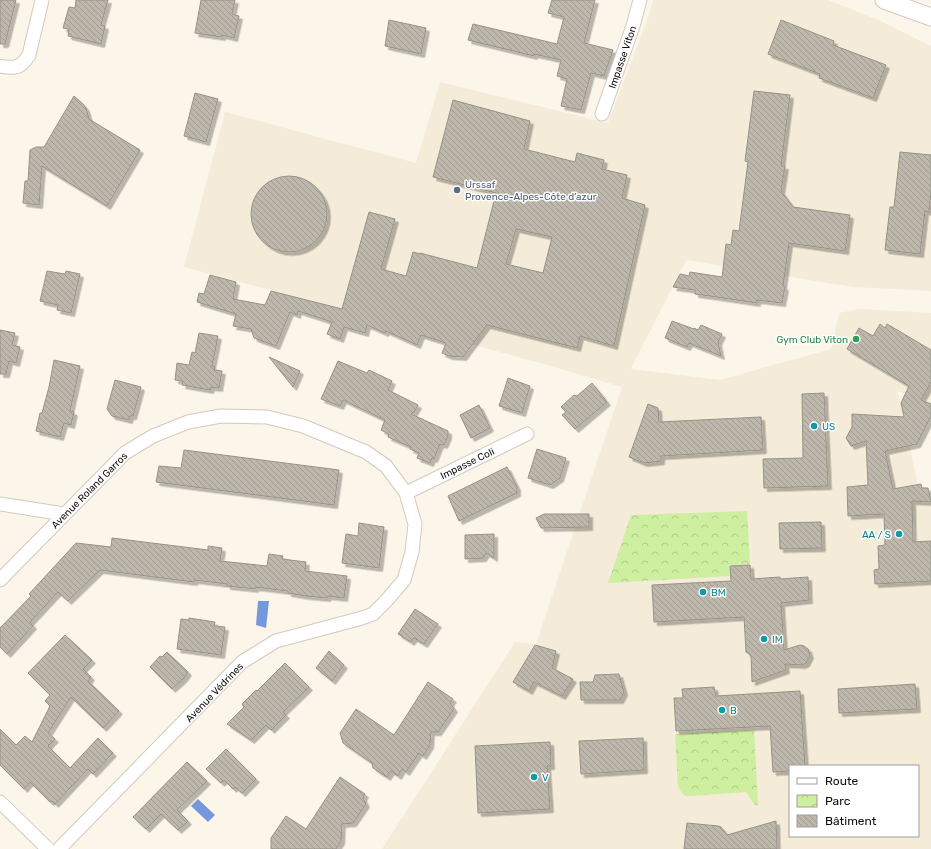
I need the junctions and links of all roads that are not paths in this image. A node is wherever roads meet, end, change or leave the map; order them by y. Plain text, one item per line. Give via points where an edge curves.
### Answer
1 (42, 0) edge
2 (640, 0) edge
3 (884, 0) edge
4 (931, 17) edge
5 (0, 66) edge
6 (602, 114) dead end
7 (527, 434) dead end
8 (406, 493) junction
9 (0, 504) edge
10 (64, 514) junction
11 (0, 580) edge
12 (0, 802) edge
13 (48, 849) edge
14 (59, 849) edge

1 - 5 street via 29,55 18,67
2 - 6 street, Impasse Viton
3 - 4 street
7 - 8 street, Impasse Coli
8 - 10 street, Avenue Roland Garros via 386,466 359,449 303,426 267,417 221,416 188,422 153,436 125,453
8 - 14 street, Avenue Védrines via 415,524 412,552 404,580 386,601 373,614 276,641 242,662
9 - 10 street
10 - 11 street, Avenue Roland Garros
12 - 13 street

